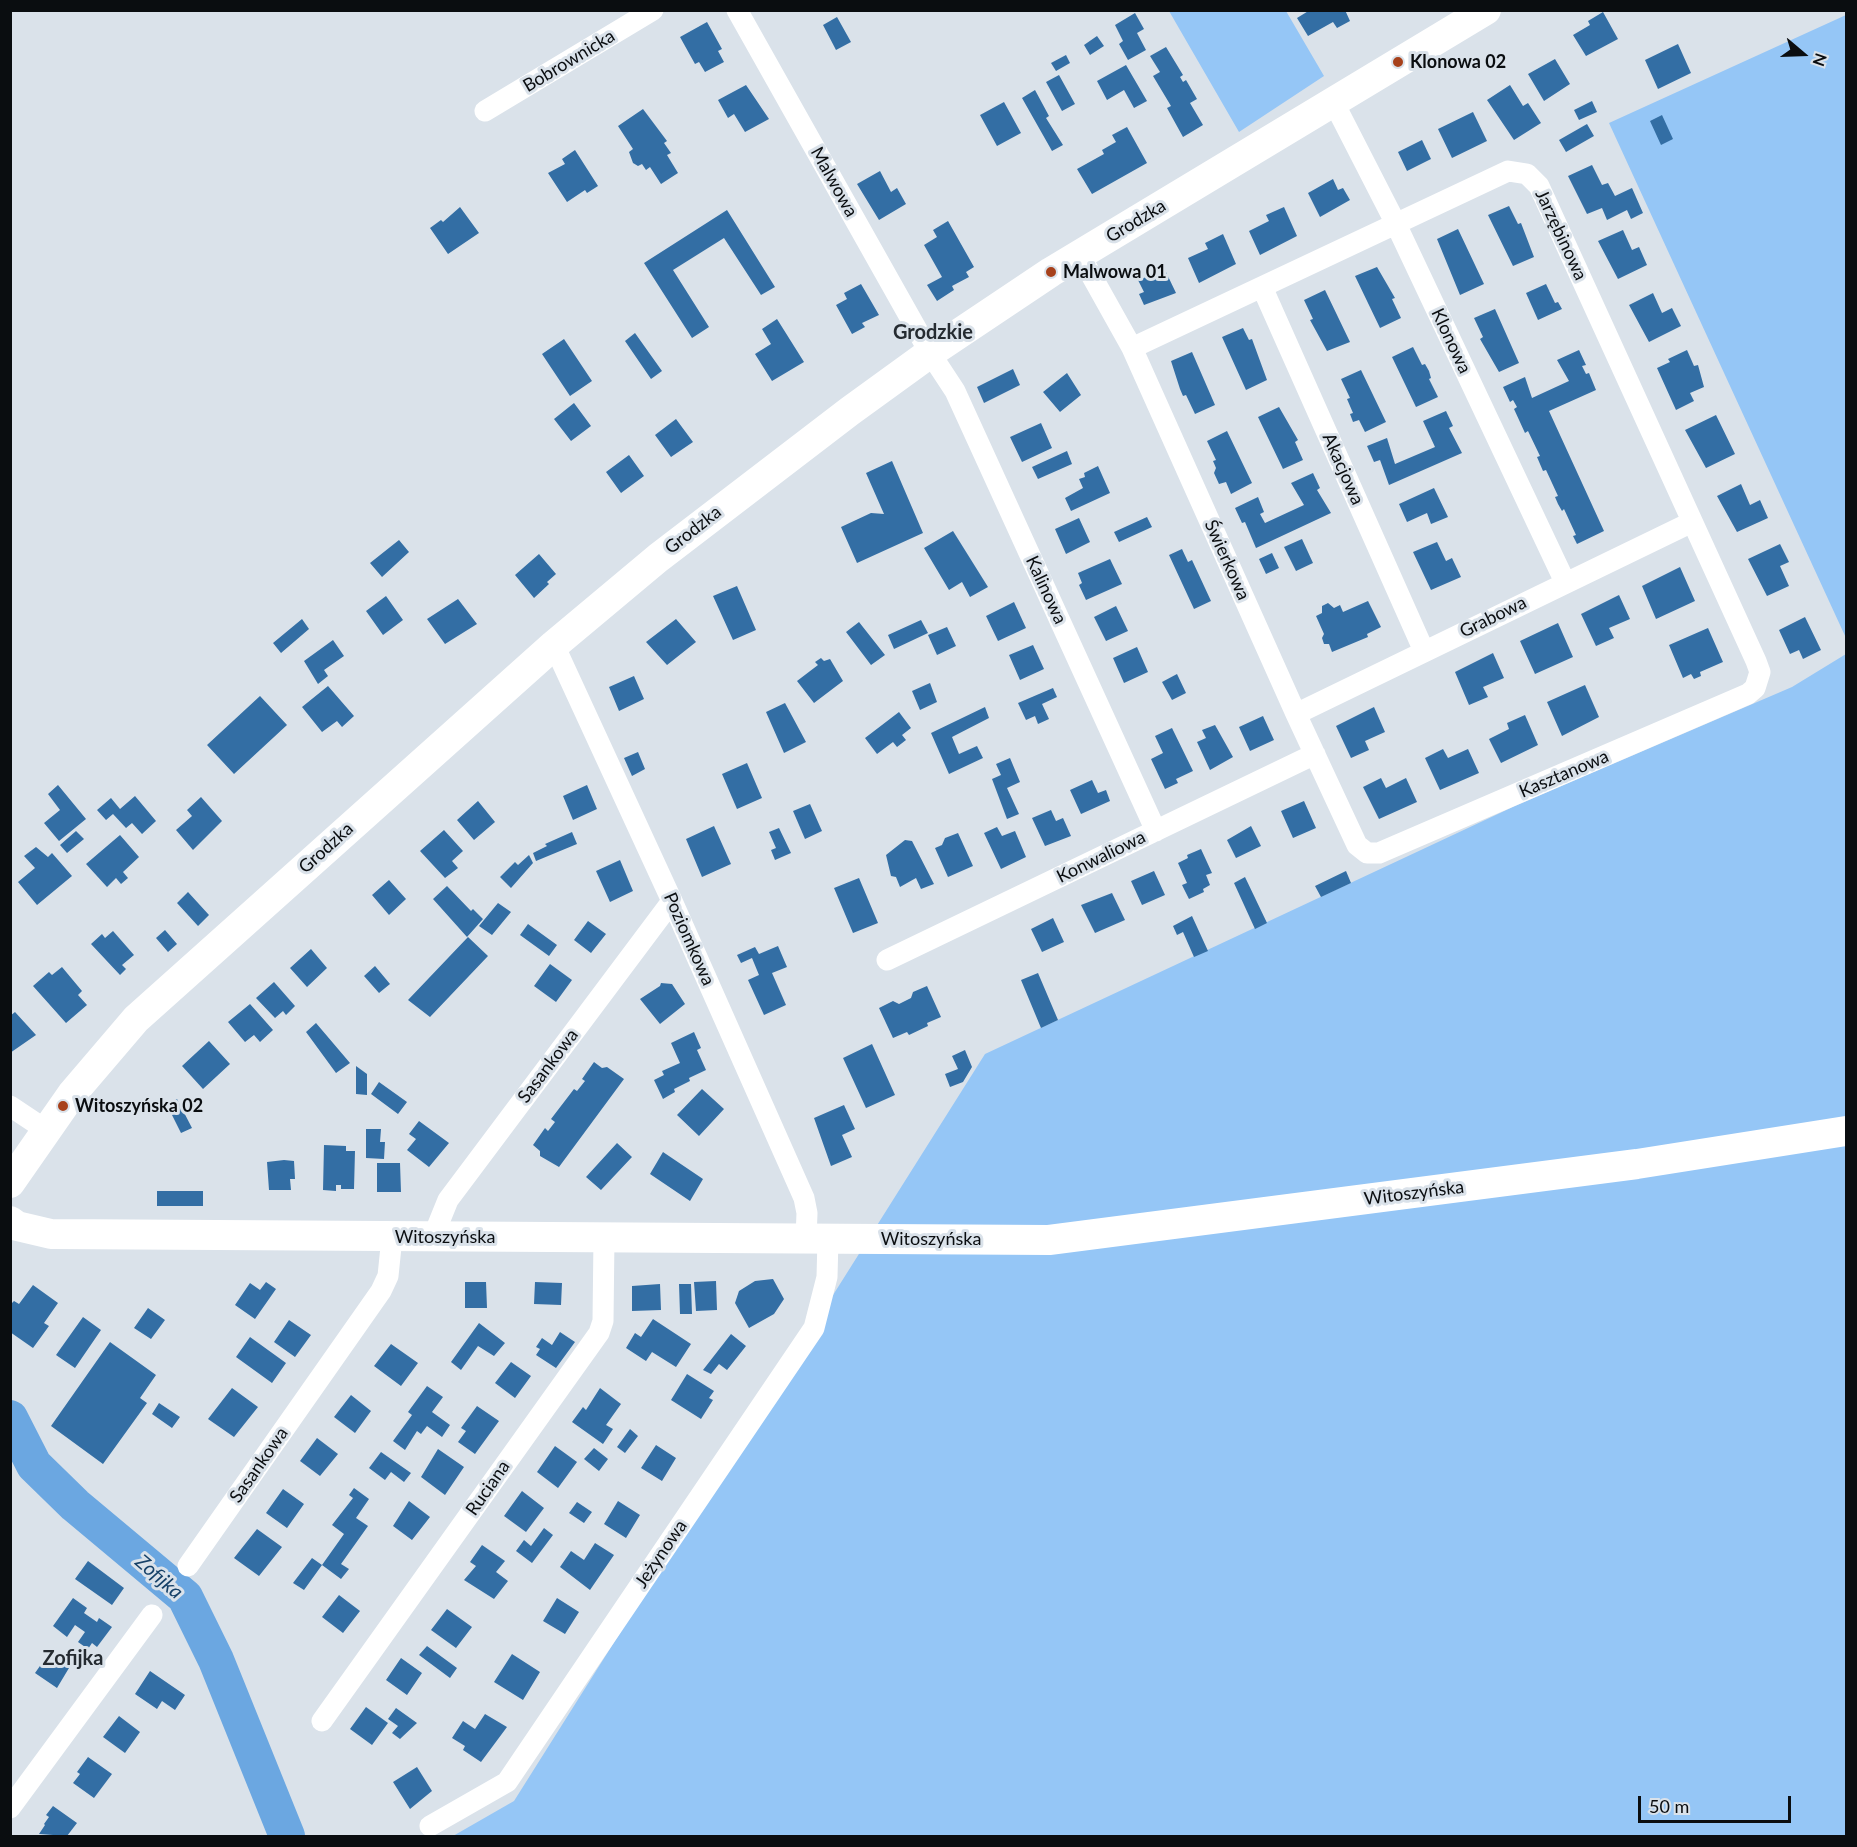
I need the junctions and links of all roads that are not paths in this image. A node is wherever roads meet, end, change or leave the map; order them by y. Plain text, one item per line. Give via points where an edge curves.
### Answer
1 (653, 10) edge
2 (737, 10) edge
3 (1486, 10) edge
4 (1333, 101) junction
5 (485, 111) dead end
6 (1395, 222) junction
7 (1080, 255) junction
8 (1262, 287) junction
9 (1132, 348) junction
10 (930, 353) junction
11 (1692, 522) junction
12 (1565, 582) junction
13 (554, 645) junction
14 (1424, 651) junction
15 (1748, 694) joint
16 (1296, 714) junction
17 (1314, 754) junction
18 (1156, 831) junction
19 (1379, 853) joint
20 (672, 901) junction
21 (887, 960) dead end
22 (10, 1106) edge
23 (46, 1130) junction
24 (1846, 1131) edge
25 (10, 1183) edge
26 (10, 1221) edge
27 (392, 1237) junction
28 (433, 1237) junction
29 (604, 1238) junction
30 (817, 1239) junction
31 (188, 1566) dead end
32 (152, 1615) dead end
33 (322, 1721) dead end
34 (10, 1808) edge
35 (430, 1826) dead end

1 - 5 street, Bobrownicka
2 - 10 street, Malwowa
3 - 4 street, Grodzka
4 - 6 street, Klonowa
4 - 7 street, Grodzka
6 - 8 street, Jarzębinowa
6 - 11 street, Jarzębinowa via 1508,171 1518,170 1533,178
6 - 12 street, Klonowa
7 - 9 street, Świerkowa
7 - 10 street, Grodzka
8 - 9 street, Jarzębinowa
8 - 14 street, Akacjowa
9 - 16 street, Świerkowa
10 - 13 street, Grodzka via 767,472
10 - 18 street, Kalinowa via 955,391
11 - 12 street, Grabowa
11 - 15 street, Jarzębinowa via 1760,672 1755,688
12 - 14 street, Grabowa
13 - 20 street, Poziomkowa
13 - 23 street, Grodzka via 136,1019 100,1058
14 - 16 street, Grabowa
15 - 19 street, Kasztanowa
16 - 17 street, Świerkowa
17 - 18 street, Konwaliowa
17 - 19 street, Świerkowa via 1357,845 1367,853
18 - 21 street, Konwaliowa
20 - 28 street, Sasankowa via 448,1200
20 - 30 street, Poziomkowa via 804,1198
22 - 23 street
23 - 25 street, Grodzka
24 - 30 street, Witoszyńska via 1637,1164 1049,1240
26 - 27 street, Witoszyńska via 51,1234
27 - 28 street, Witoszyńska
27 - 31 street, Sasankowa via 388,1276 381,1291
28 - 29 street, Witoszyńska
29 - 30 street, Witoszyńska
29 - 33 street, Ruciana via 603,1321 598,1333
30 - 35 street, Jeżynowa via 826,1277 814,1328 507,1782
32 - 34 street

